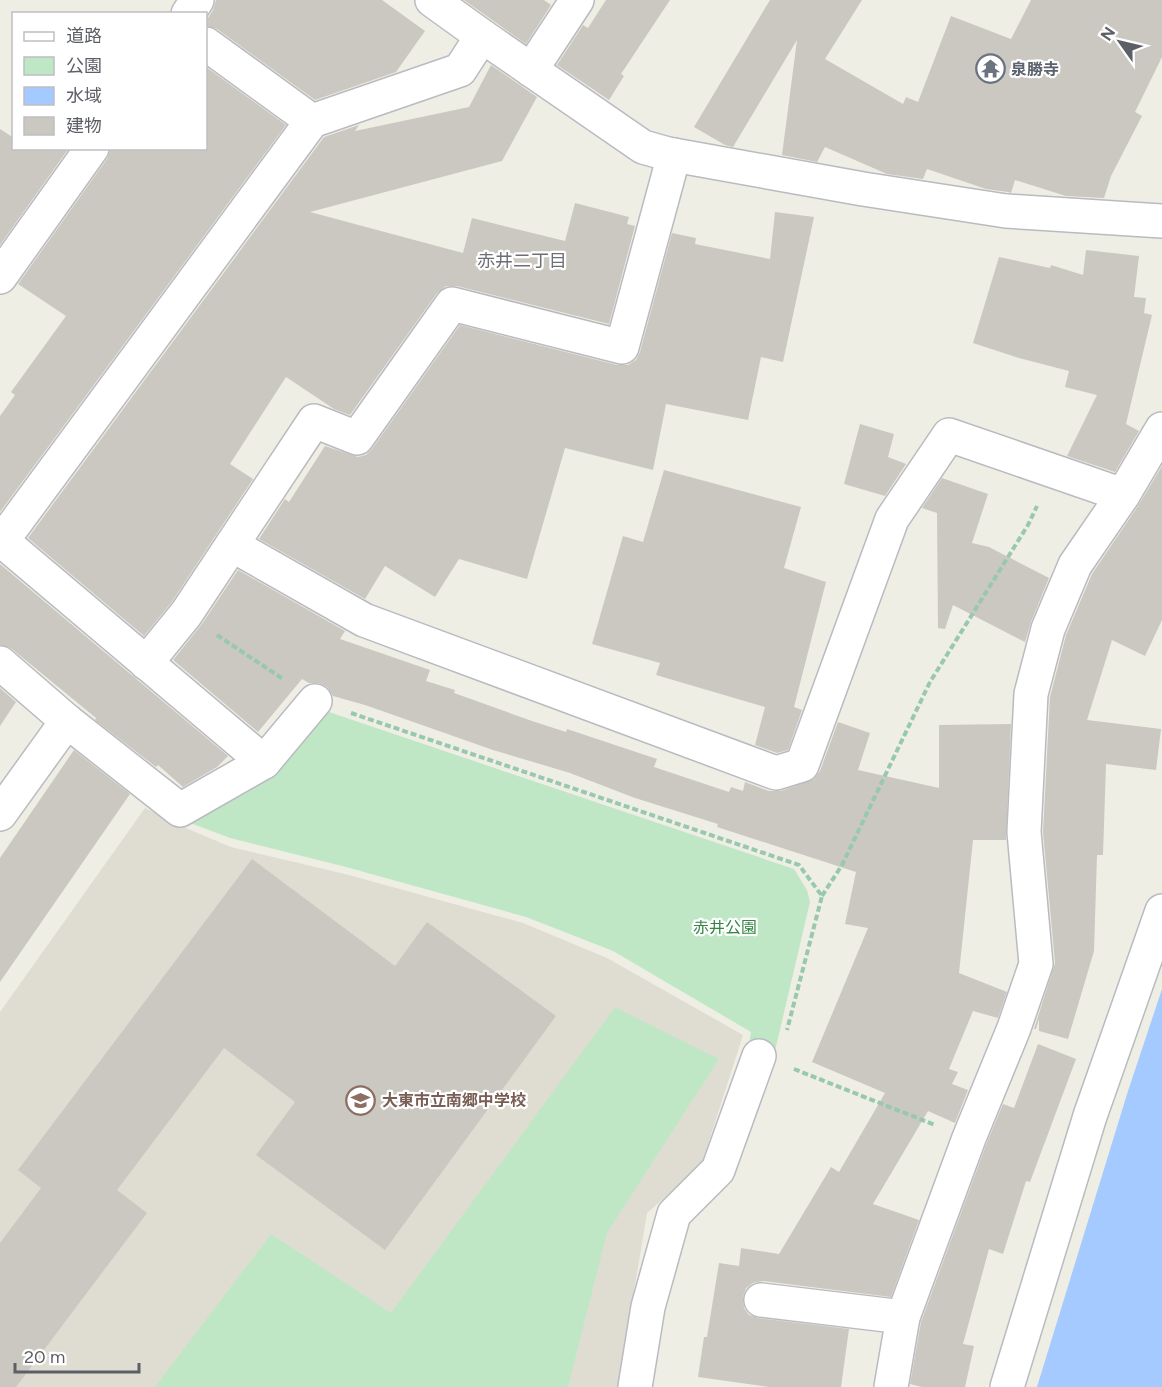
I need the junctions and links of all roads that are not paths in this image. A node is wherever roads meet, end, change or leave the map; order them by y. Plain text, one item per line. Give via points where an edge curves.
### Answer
1 (432, 0) edge
2 (577, 0) edge
3 (482, 36) junction
4 (207, 45) edge
5 (531, 70) junction
6 (312, 121) junction
7 (91, 150) edge
8 (674, 154) junction
9 (1162, 221) edge
10 (0, 277) edge
11 (1162, 429) edge
12 (1123, 495) junction
13 (1, 540) edge
14 (232, 545) junction
15 (0, 663) edge
16 (146, 663) junction
17 (315, 701) road end
18 (67, 721) junction
19 (264, 762) junction
20 (0, 814) edge
21 (1162, 911) edge
22 (769, 1059) road end
23 (762, 1300) dead end
24 (903, 1317) junction
25 (635, 1387) edge
26 (891, 1387) edge
27 (1007, 1387) edge

1 - 3 street
2 - 5 street
3 - 5 street
3 - 6 street via 460,70
4 - 6 street
5 - 8 street via 643,147
6 - 13 street
7 - 10 street
8 - 9 street via 1006,211
8 - 14 street via 622,347 452,304 357,438 314,421
11 - 12 street
12 - 14 street via 949,435 892,519 802,765 776,773 364,620
12 - 24 street via 1075,565 1048,629 1031,694 1024,832 1036,964
13 - 16 street
14 - 16 street via 186,614
15 - 18 street
16 - 19 street
17 - 19 street
18 - 19 street via 180,810
18 - 20 street
21 - 27 street via 1090,1116
22 - 25 street via 718,1170 674,1214 648,1307
23 - 24 street
24 - 26 street

